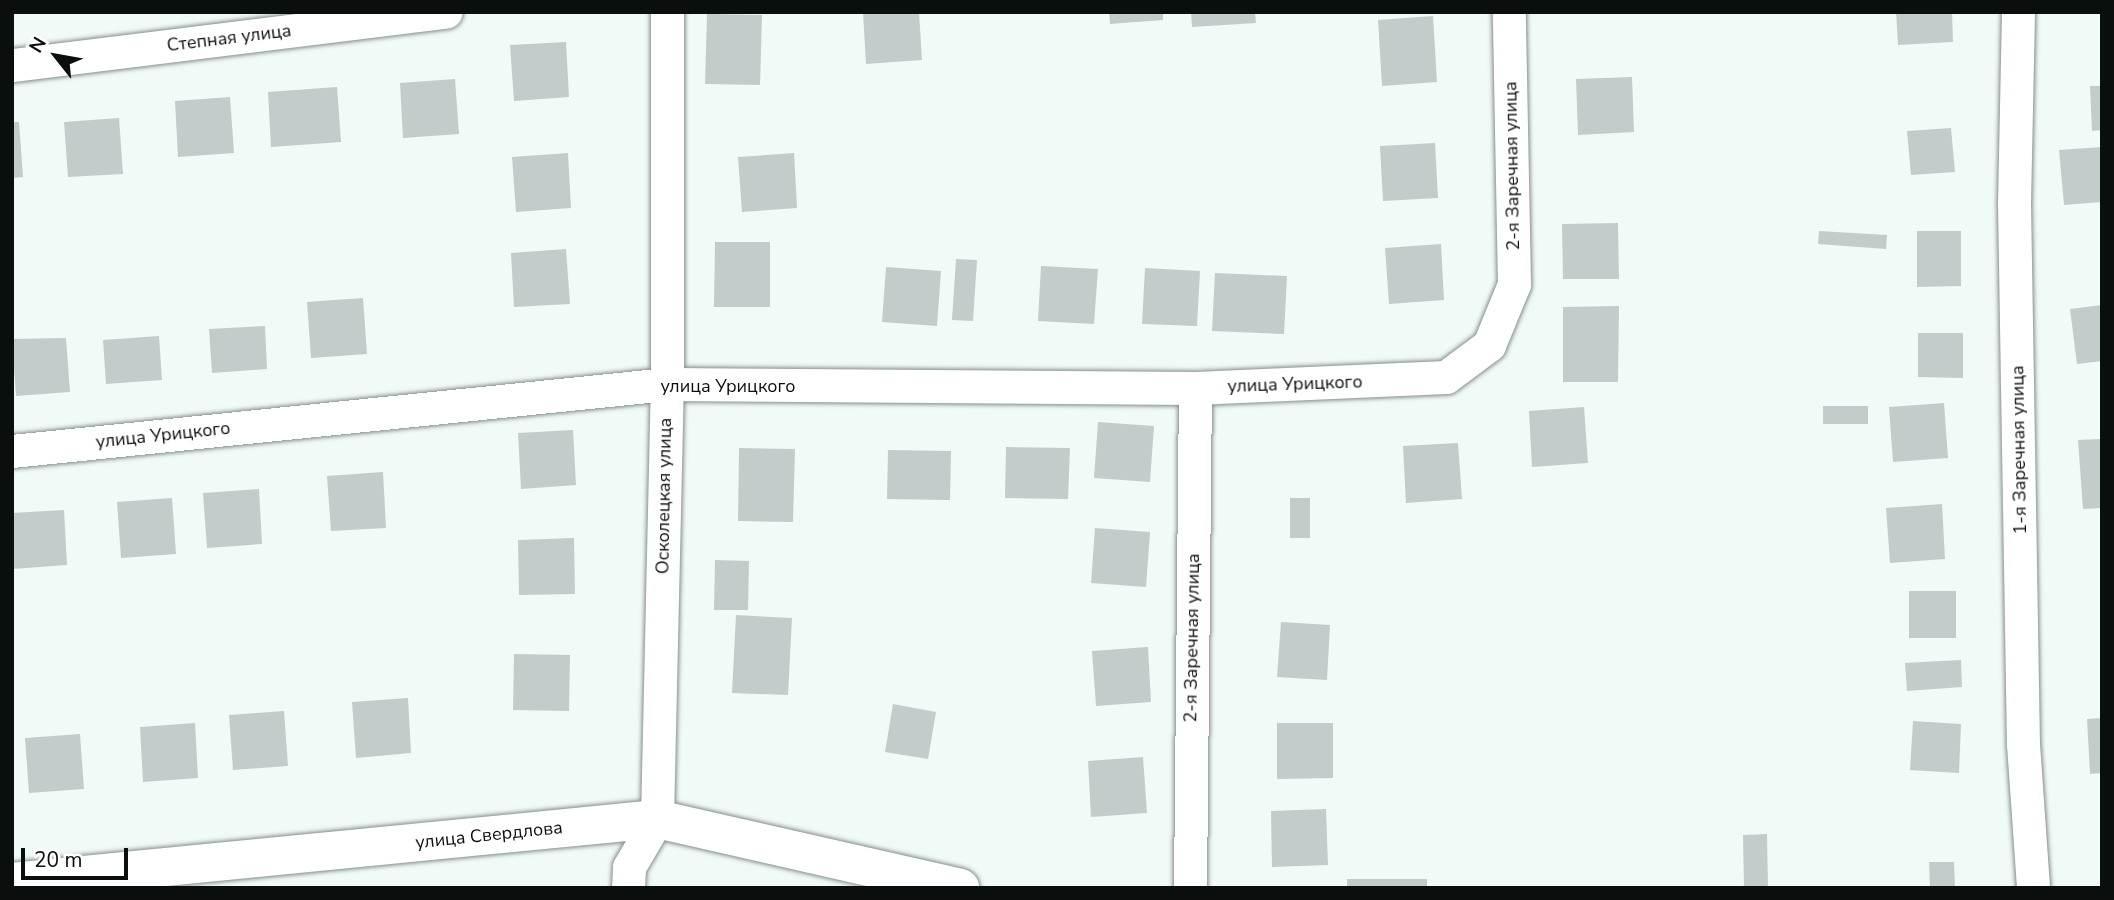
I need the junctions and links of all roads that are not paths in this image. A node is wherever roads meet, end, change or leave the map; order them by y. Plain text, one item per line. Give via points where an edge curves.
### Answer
1 (446, 12) edge
2 (667, 12) edge
3 (1509, 12) edge
4 (2018, 12) edge
5 (12, 65) edge
6 (1446, 377) joint
7 (667, 384) junction
8 (1195, 388) junction
9 (12, 450) edge
10 (657, 819) junction
11 (12, 882) edge
12 (628, 888) edge
13 (960, 888) edge
14 (1190, 888) edge
15 (2033, 888) edge

1 - 5 street, Степная улица
2 - 7 street, Осколецкая улица
3 - 6 street, 2-я Заречная улица via 1514,284 1489,345
4 - 15 street, 1-я Заречная улица via 2014,202 2023,744
6 - 8 street, улица Урицкого
7 - 8 street, улица Урицкого
7 - 9 street, улица Урицкого
7 - 10 street, Осколецкая улица
8 - 14 street, 2-я Заречная улица
10 - 11 main road, улица Свердлова
10 - 12 street, Осколецкая улица via 629,867
10 - 13 main road, улица Свердлова

